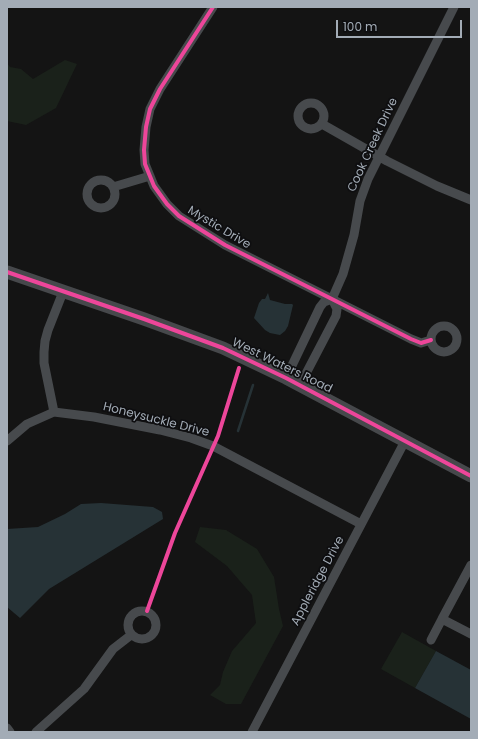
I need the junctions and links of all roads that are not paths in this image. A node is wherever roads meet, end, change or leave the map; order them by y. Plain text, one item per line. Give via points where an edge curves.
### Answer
1 (213, 7) edge
2 (454, 7) edge
3 (322, 124) dead end
4 (379, 157) junction
5 (150, 176) junction
6 (113, 188) dead end
7 (471, 200) edge
8 (7, 272) edge
9 (62, 292) junction
10 (332, 299) junction
11 (431, 340) dead end
12 (286, 378) junction
13 (300, 385) junction
14 (54, 412) junction
15 (7, 441) edge
16 (405, 441) junction
17 (471, 476) edge
18 (361, 524) junction
19 (471, 565) edge
20 (442, 619) junction
21 (471, 634) edge
22 (131, 635) dead end
23 (431, 640) dead end
24 (7, 728) edge
25 (10, 732) edge
26 (36, 732) edge
27 (252, 732) edge

1 - 5 street, Mystic Drive via 150,108 144,150 145,164
2 - 4 street, Cook Creek Drive
3 - 4 street
4 - 7 street
4 - 10 street, Cook Creek Drive via 360,201 343,274
5 - 6 street
5 - 10 street, Mystic Drive via 158,192 179,216 225,245
8 - 9 street, West Waters Road
9 - 12 street, West Waters Road via 223,348
9 - 14 street via 48,330 44,352
10 - 11 street, Mystic Drive via 411,339 421,343
10 - 12 street, Cook Creek Drive via 320,307
10 - 13 street via 337,309 336,316
12 - 13 street, West Waters Road
13 - 16 street, West Waters Road
14 - 15 street via 27,424
14 - 18 street, Honeysuckle Drive via 94,417 191,438 213,446
16 - 17 street, West Waters Road
16 - 18 street, Appleridge Drive
18 - 27 street, Appleridge Drive
19 - 20 street
20 - 21 street
20 - 23 street
22 - 26 street via 113,649 84,689
24 - 25 street

